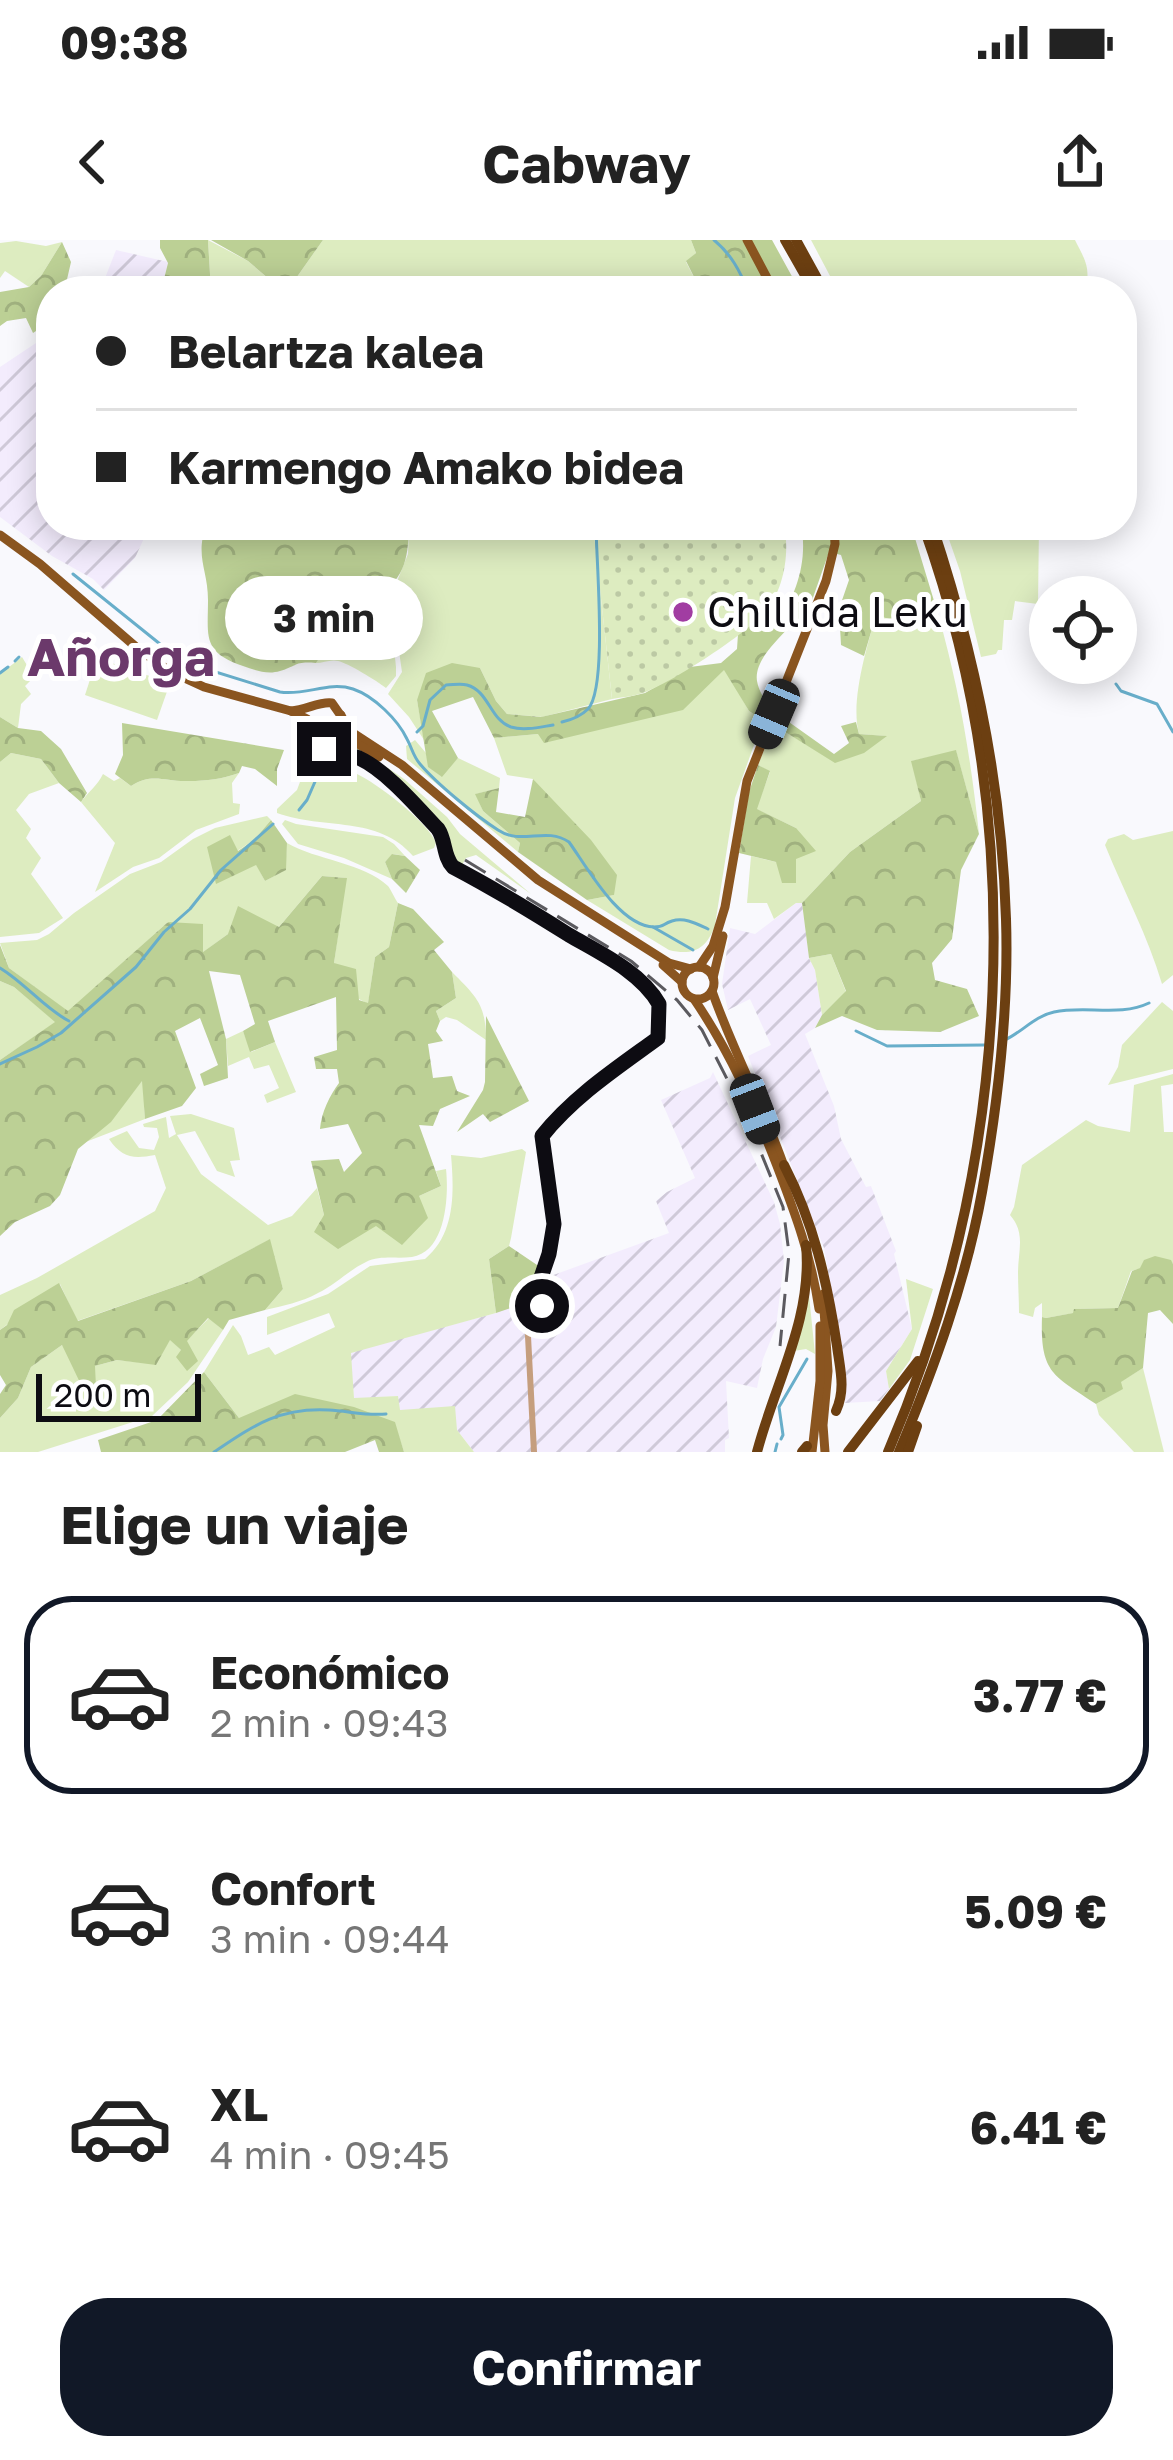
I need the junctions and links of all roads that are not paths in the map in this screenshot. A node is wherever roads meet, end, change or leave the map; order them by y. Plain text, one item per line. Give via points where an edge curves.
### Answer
1 (746, 240) edge
2 (785, 240) edge
3 (796, 240) edge
4 (766, 276) edge
5 (805, 276) edge
6 (816, 276) edge
7 (0, 536) edge
8 (835, 540) edge
9 (928, 540) edge
10 (936, 540) edge
11 (315, 706) junction
12 (291, 711) junction
13 (341, 715) junction
14 (313, 726) junction
15 (326, 736) junction
16 (725, 907) junction
17 (695, 968) junction
18 (713, 978) junction
19 (682, 982) junction
20 (999, 990) junction
21 (712, 991) junction
22 (694, 999) junction
23 (991, 1094) junction
24 (784, 1165) junction
25 (806, 1245) junction
26 (535, 1295) junction
27 (526, 1318) junction
28 (930, 1344) junction
29 (926, 1388) junction
30 (836, 1411) dead end
31 (807, 1450) edge
32 (534, 1452) edge
33 (757, 1452) edge
34 (825, 1452) edge
35 (848, 1452) edge
36 (888, 1452) edge
37 (898, 1452) edge
38 (908, 1452) edge

1 - 4 main road
2 - 5 highway
3 - 6 highway
7 - 12 main road via 169,671
8 - 16 main road via 747,781
9 - 20 highway via 980,761
10 - 20 highway via 990,760 1006,921
11 - 12 main road
11 - 13 main road via 332,703
11 - 14 main road
12 - 14 main road
13 - 15 main road
13 - 17 main road via 353,733 550,889 669,963
14 - 15 main road
15 - 19 main road via 350,739 408,777 544,890
15 - 26 street via 326,752 362,759 438,829 453,867 617,964 659,1004 658,1038 542,1136 554,1224
16 - 17 main road via 713,946
16 - 18 main road
17 - 18 main road
17 - 19 main road
18 - 21 main road
19 - 22 main road
20 - 23 highway
21 - 22 main road
21 - 24 main road
22 - 25 main road via 755,1109
23 - 28 highway
23 - 29 highway via 982,1194
24 - 30 highway via 825,1273 842,1383
24 - 34 main road via 823,1296
25 - 31 main road via 820,1323
25 - 33 highway via 800,1319
26 - 27 street via 542,1310
26 - 27 street via 519,1302
27 - 32 street
28 - 35 highway
28 - 36 highway
29 - 37 highway
29 - 38 highway

